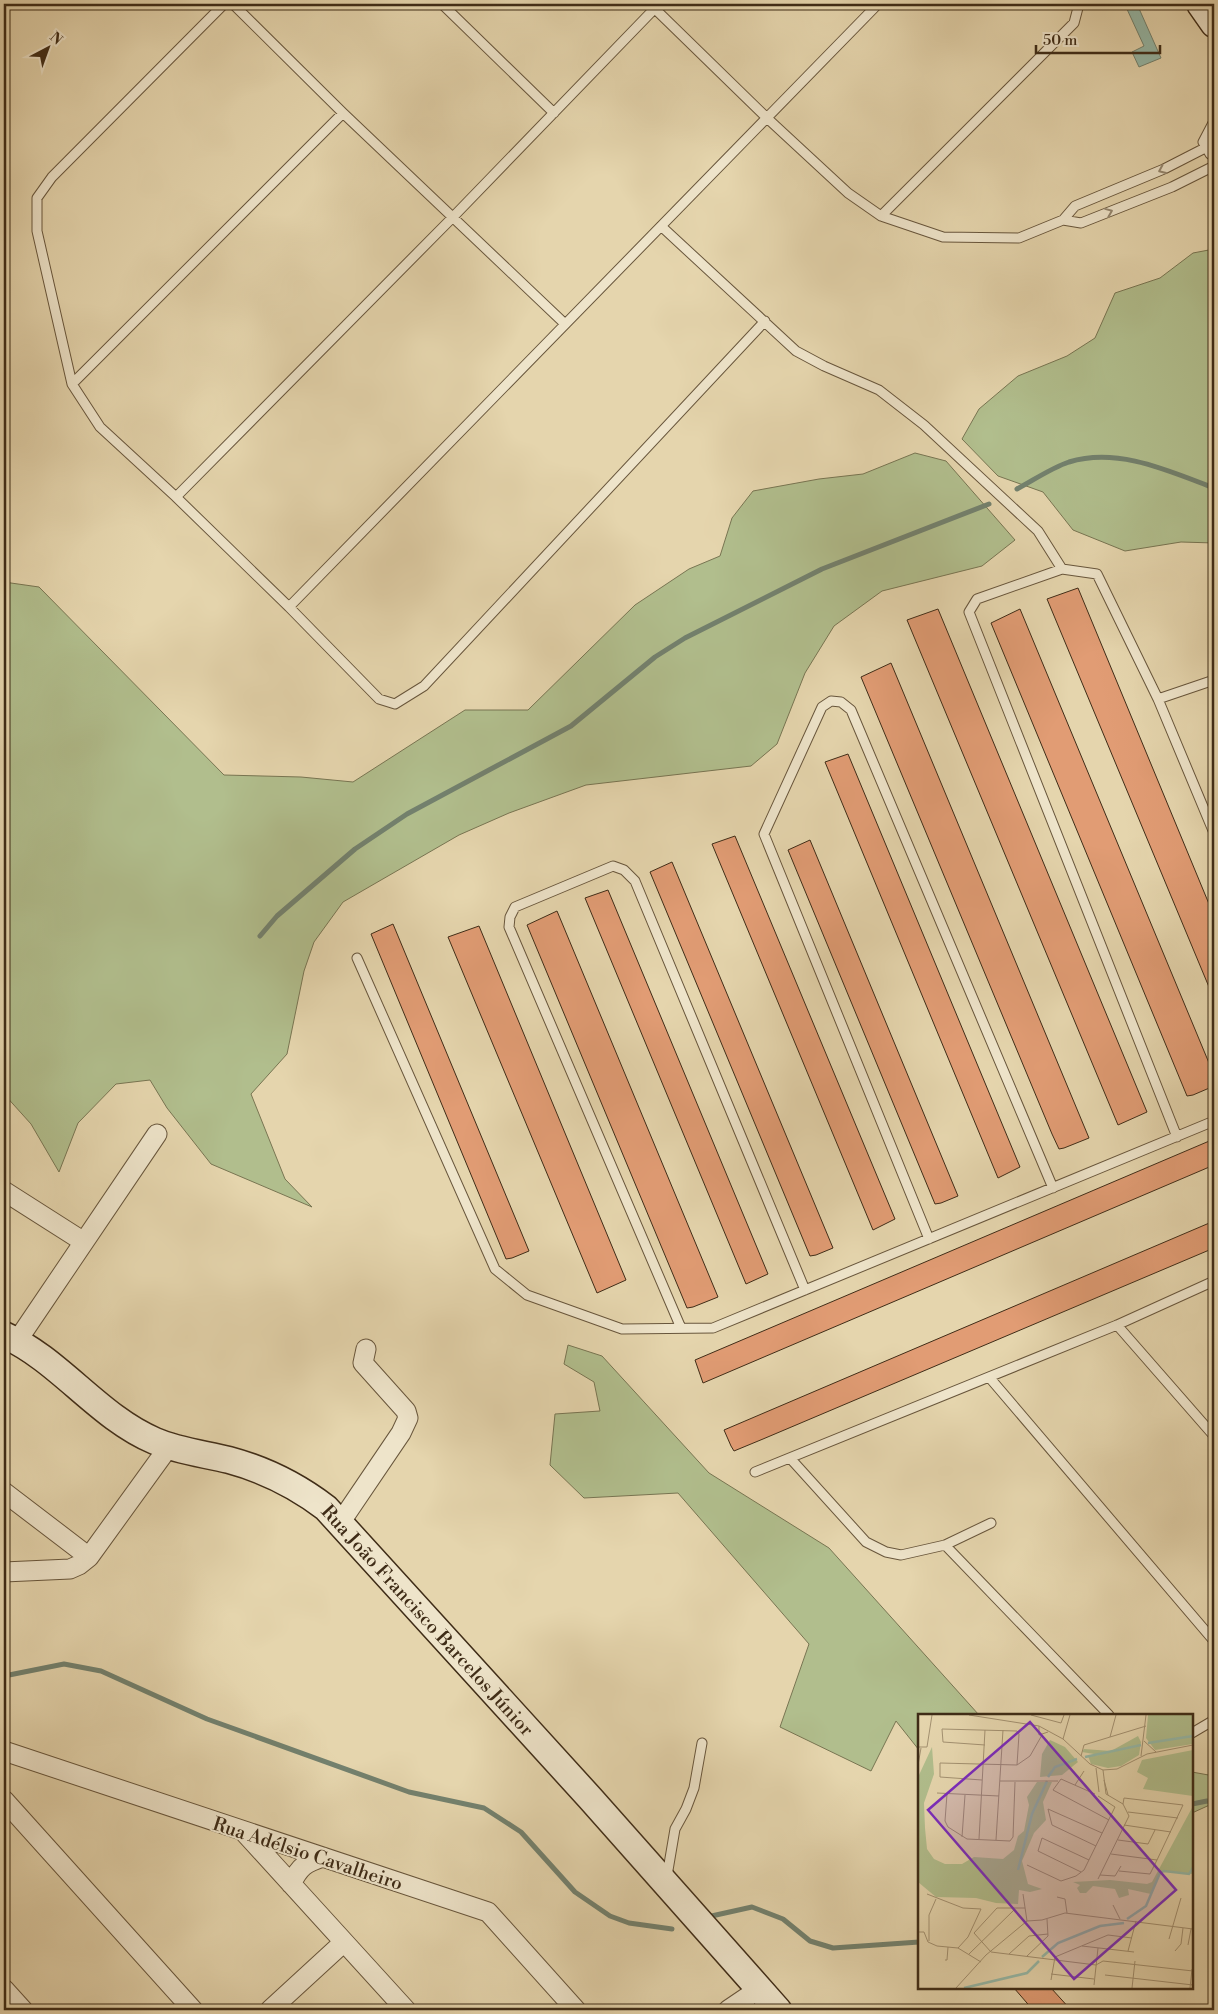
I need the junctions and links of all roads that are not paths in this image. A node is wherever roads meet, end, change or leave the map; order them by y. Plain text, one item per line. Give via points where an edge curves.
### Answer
1 (224, 4) edge
2 (233, 4) edge
3 (442, 4) edge
4 (878, 4) edge
5 (1079, 4) edge
6 (1200, 4) edge
7 (655, 5) edge
8 (1214, 24) edge
9 (343, 113) junction
10 (554, 114) junction
11 (767, 118) junction
12 (1214, 121) edge
13 (1205, 148) junction
14 (1214, 157) edge
15 (1212, 169) edge
16 (881, 216) junction
17 (452, 217) junction
18 (1063, 220) junction
19 (660, 226) junction
20 (764, 321) junction
21 (564, 323) junction
22 (72, 384) junction
23 (176, 497) junction
24 (1062, 569) junction
25 (289, 607) junction
26 (1214, 680) edge
27 (1158, 699) junction
28 (1214, 833) edge
29 (357, 958) dead end
30 (1214, 1121) edge
31 (157, 1134) dead end
32 (1177, 1137) junction
33 (1053, 1188) junction
34 (4, 1190) edge
35 (929, 1239) junction
36 (84, 1242) junction
37 (1214, 1281) edge
38 (805, 1290) junction
39 (1117, 1326) junction
40 (681, 1328) junction
41 (10, 1338) edge
42 (366, 1349) dead end
43 (989, 1377) junction
44 (1214, 1436) edge
45 (170, 1445) junction
46 (790, 1458) junction
47 (755, 1472) dead end
48 (4, 1492) edge
49 (340, 1523) junction
50 (991, 1523) dead end
51 (944, 1545) junction
52 (89, 1557) junction
53 (4, 1572) edge
54 (1214, 1641) edge
55 (1108, 1714) edge
56 (1214, 1720) edge
57 (1193, 1732) edge
58 (702, 1743) dead end
59 (4, 1751) edge
60 (4, 1800) edge
61 (244, 1831) junction
62 (323, 1857) junction
63 (291, 1884) junction
64 (666, 1884) junction
65 (344, 1942) junction
66 (4, 1989) edge
67 (759, 1989) junction
68 (23, 2010) edge
69 (192, 2010) edge
70 (270, 2010) edge
71 (406, 2010) edge
72 (576, 2010) edge
73 (728, 2010) edge
74 (778, 2010) edge

1 - 22 lane via 52,177 37,198 37,231
2 - 9 lane
3 - 10 lane
4 - 11 lane
5 - 16 lane via 1074,23
6 - 8 street
7 - 10 lane
7 - 11 lane
9 - 17 lane
9 - 22 lane
10 - 17 lane
11 - 16 lane via 848,193
11 - 19 lane
12 - 13 lane via 1204,139
13 - 14 lane
13 -> 18 lane via 1075,206
18 -> 15 lane via 1082,223
16 - 18 lane via 943,237 989,239 1019,238
17 - 21 lane
17 - 23 lane
19 - 20 lane
19 - 21 lane
20 - 24 lane via 796,351 879,390 924,426 1038,531
20 - 25 lane via 424,686 395,704 379,699
21 - 25 lane
22 - 23 lane via 100,427
23 - 25 lane
24 - 27 lane via 1097,574
24 - 32 lane via 977,599 969,612
26 - 27 lane
27 - 28 lane
29 - 40 lane via 495,1269 527,1295 622,1329
30 - 32 lane
31 - 36 street
32 - 33 lane
33 - 35 lane
33 - 35 lane via 851,710 841,702 831,701 822,708 764,834
34 - 36 street
35 - 38 lane
36 - 41 street
37 - 39 lane
38 - 40 lane via 713,1328
38 - 40 lane via 635,881 624,870 613,866 515,908 509,927
39 - 43 lane
39 - 44 lane
41 - 45 street, Rua João Francisco Barcelos Júnior via 38,1354 129,1427 156,1442
42 - 49 street via 363,1363 406,1411 408,1418 402,1433
43 - 46 lane
43 - 54 lane
45 - 49 street, Rua João Francisco Barcelos Júnior via 262,1470 285,1480 326,1508
45 - 52 street
46 - 47 lane
46 - 51 lane via 866,1542 901,1555
48 - 52 street
49 - 64 street, Rua João Francisco Barcelos Júnior
50 - 51 lane
51 - 55 lane
52 - 53 street via 70,1569
56 - 57 lane
58 - 64 lane via 694,1788 675,1829
59 - 61 street, Rua Adélsio Cavalheiro
60 - 69 street
61 - 62 street, Rua Adélsio Cavalheiro
61 - 63 street
62 - 63 street via 307,1862 297,1871
62 - 72 street, Rua Adélsio Cavalheiro via 488,1912
63 - 65 street
64 - 67 street, Rua João Francisco Barcelos Júnior
65 - 70 street
65 - 71 street
66 - 68 street
67 - 73 street
67 - 74 street, Rua João Francisco Barcelos Júnior

